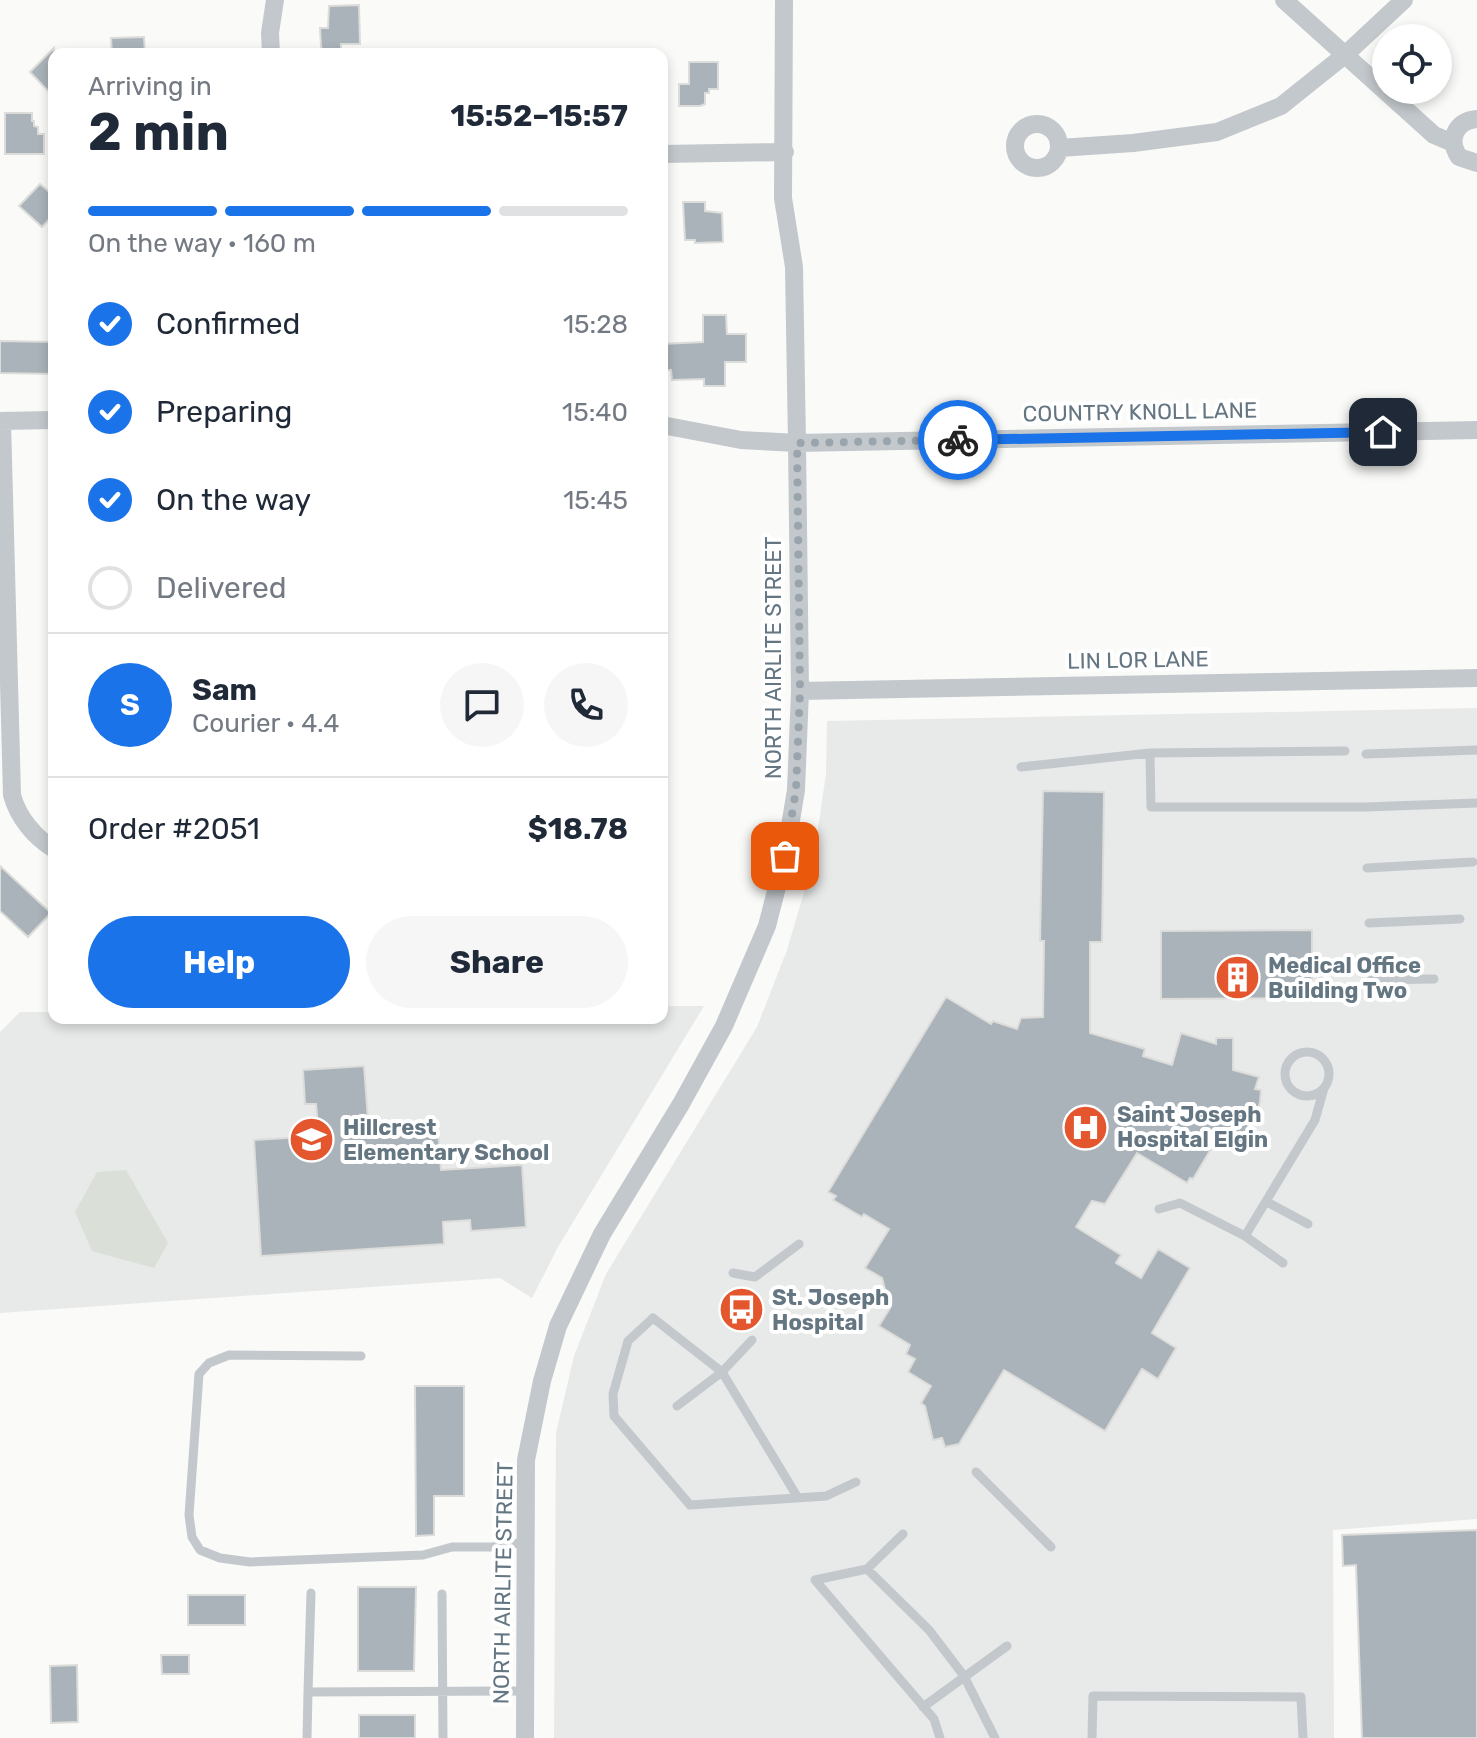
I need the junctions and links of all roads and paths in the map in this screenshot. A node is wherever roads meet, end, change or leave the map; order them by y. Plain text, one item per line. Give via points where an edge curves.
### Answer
1 (275, 0) edge
2 (784, 0) edge
3 (1284, 0) edge
4 (1404, 0) edge
5 (271, 48) edge
6 (1346, 54) junction
7 (1477, 119) edge
8 (1453, 143) junction
9 (1059, 148) dead end
10 (785, 152) junction
11 (668, 154) edge
12 (1477, 163) edge
13 (48, 420) edge
14 (1, 421) edge
15 (668, 426) edge
16 (1477, 430) edge
17 (797, 443) junction
18 (3, 657) edge
19 (1477, 678) edge
20 (800, 691) junction
21 (1477, 750) edge
22 (1345, 751) dead end
23 (1150, 753) junction
24 (1366, 754) dead end
25 (1021, 767) dead end
26 (1477, 803) edge
27 (48, 845) edge
28 (1473, 862) dead end
29 (1367, 868) dead end
30 (1460, 919) dead end
31 (1369, 923) dead end
32 (1434, 979) dead end
33 (1371, 980) dead end
34 (1324, 1088) junction
35 (1267, 1202) junction
36 (1159, 1209) dead end
37 (1308, 1224) dead end
38 (1245, 1236) junction
39 (799, 1244) dead end
40 (1283, 1263) dead end
41 (733, 1273) dead end
42 (752, 1340) dead end
43 (361, 1356) dead end
44 (722, 1372) junction
45 (677, 1406) dead end
46 (976, 1472) dead end
47 (856, 1482) dead end
48 (798, 1498) junction
49 (903, 1534) dead end
50 (525, 1542) junction
51 (1051, 1547) dead end
52 (867, 1569) junction
53 (311, 1593) dead end
54 (442, 1594) dead end
55 (1007, 1646) dead end
56 (964, 1676) junction
57 (442, 1691) junction
58 (525, 1691) junction
59 (308, 1692) junction
60 (923, 1707) junction
61 (307, 1738) edge
62 (443, 1738) edge
63 (525, 1738) edge
64 (940, 1738) edge
65 (995, 1738) edge
66 (1092, 1738) edge
67 (1303, 1738) edge

1 - 5 street
2 - 10 street, NORTH AIRLITE STREET
3 - 6 street
4 - 6 street
6 - 8 street via 1434,135
6 - 9 street via 1281,106 1217,132
7 - 8 street via 1462,123
8 - 12 street via 1459,157
10 - 11 street
10 - 17 street, NORTH AIRLITE STREET via 783,198 794,267
13 - 14 street
14 - 18 street
15 - 17 street, COUNTRY KNOLL LANE via 741,440
16 - 17 street, COUNTRY KNOLL LANE
17 - 20 street, NORTH AIRLITE STREET
18 - 27 street via 12,795 28,825
19 - 20 street, LIN LOR LANE
20 - 50 street, NORTH AIRLITE STREET via 796,790 767,926 724,1026 602,1234 558,1326 526,1460
21 - 24 lane
22 - 23 lane
23 - 25 lane
23 - 26 lane via 1151,807
28 - 29 lane
30 - 31 lane
32 - 33 lane
34 - 34 lane via 1329,1073 1317,1054 1303,1052 1289,1060 1284,1074 1290,1089 1311,1096
34 - 35 lane via 1315,1120
35 - 37 lane
35 - 38 lane
36 - 38 lane via 1180,1203
38 - 40 lane
39 - 41 lane via 755,1277
42 - 44 lane
43 - 50 lane via 229,1355 199,1374 189,1515 200,1550 250,1562 423,1555 452,1547
44 - 45 lane
44 - 48 lane
44 - 48 lane via 653,1318 628,1341 613,1394 614,1416 690,1505
46 - 51 lane
47 - 48 lane via 826,1496
49 - 52 lane
50 - 58 street, NORTH AIRLITE STREET
52 - 56 lane via 929,1630
52 - 60 lane via 815,1580
53 - 59 lane
54 - 57 lane
55 - 56 lane
56 - 60 lane
56 - 65 lane
57 - 58 lane
57 - 59 lane
57 - 62 lane
58 - 63 street, NORTH AIRLITE STREET
59 - 61 lane
60 - 64 lane
66 - 67 lane via 1093,1696 1173,1696 1301,1697

